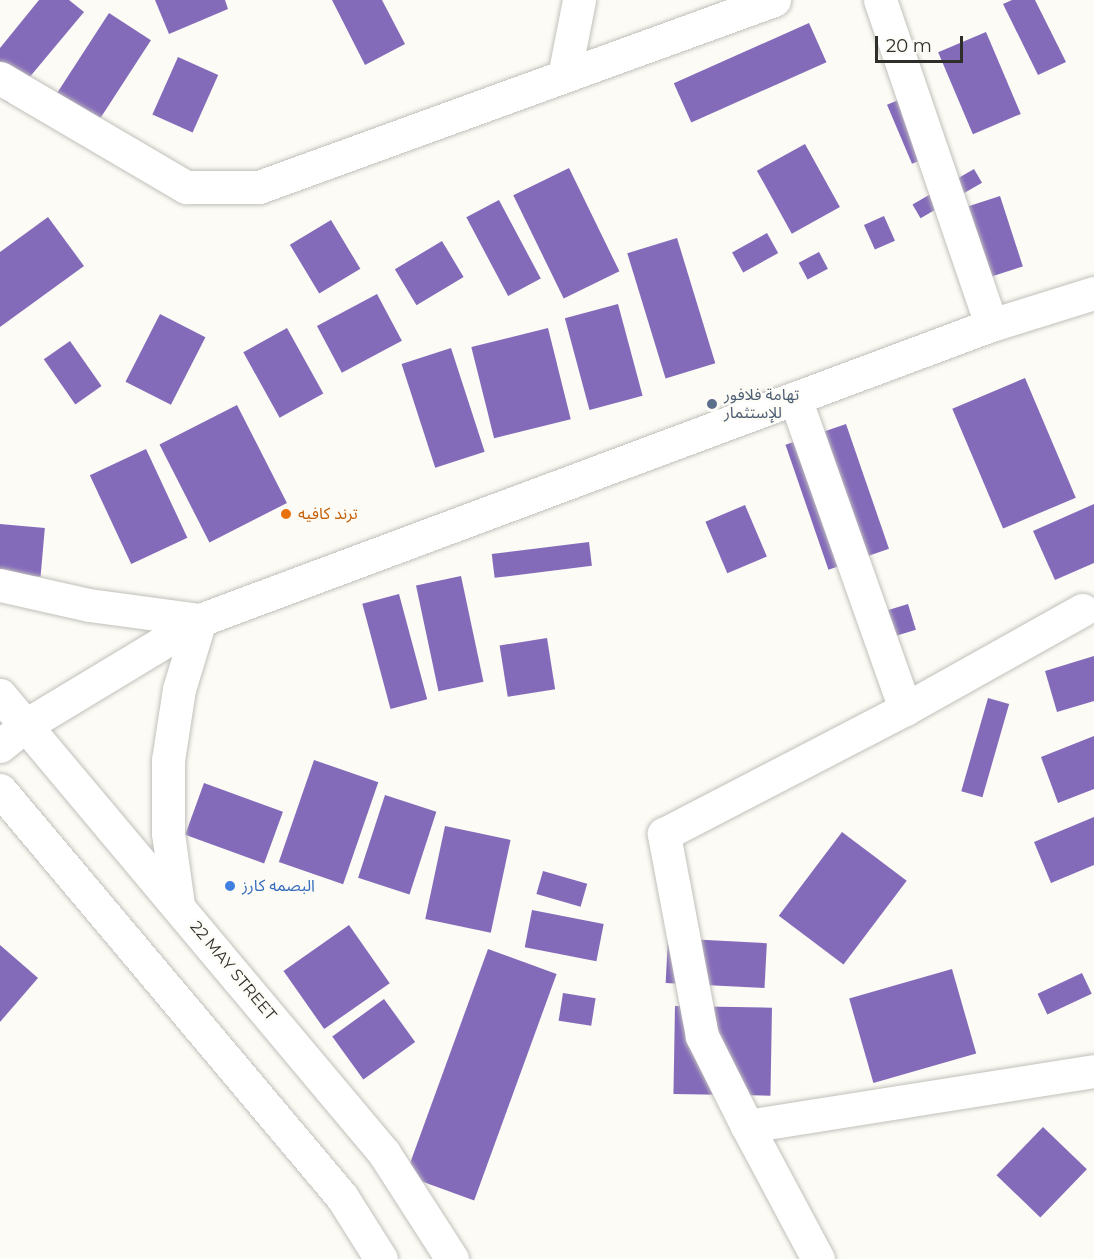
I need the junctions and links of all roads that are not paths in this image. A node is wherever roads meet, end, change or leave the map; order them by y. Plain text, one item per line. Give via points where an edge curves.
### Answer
1 (579, 0) edge
2 (774, 0) edge
3 (880, 0) edge
4 (564, 76) junction
5 (0, 78) edge
6 (1094, 293) edge
7 (991, 325) junction
8 (795, 398) junction
9 (0, 585) edge
10 (1082, 610) dead end
11 (200, 620) junction
12 (0, 695) edge
13 (905, 709) junction
14 (26, 725) junction
15 (0, 746) edge
16 (0, 790) edge
17 (178, 905) junction
18 (1094, 1071) edge
19 (747, 1126) junction
20 (381, 1259) edge
21 (452, 1259) edge
22 (818, 1259) edge

1 - 4 street
2 - 4 street
3 - 7 street
4 - 5 street via 259,187 186,187
6 - 7 street
7 - 8 street
8 - 11 street
8 - 13 street
9 - 11 street via 89,605
10 - 13 street
11 - 14 street
11 - 17 street via 179,689 168,760 168,833
12 - 14 street, 22 MAY STREET
13 - 19 street via 664,834 702,1036
14 - 15 street
14 - 17 street, 22 MAY STREET
16 - 20 street via 342,1197
17 - 21 street, 22 MAY STREET via 384,1153
18 - 19 street
19 - 22 street

